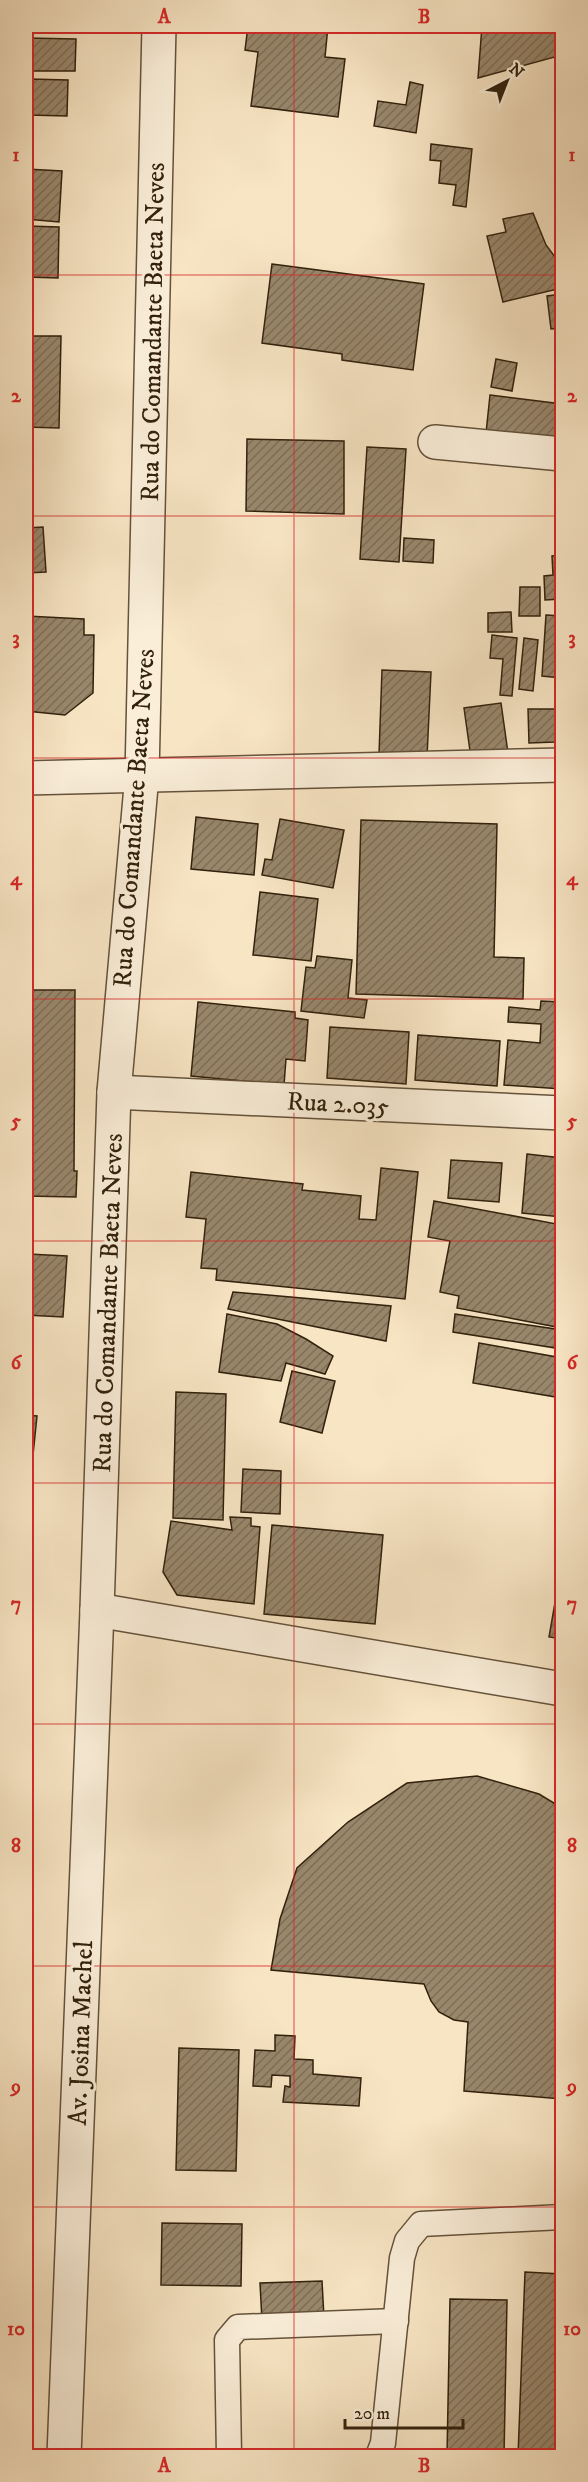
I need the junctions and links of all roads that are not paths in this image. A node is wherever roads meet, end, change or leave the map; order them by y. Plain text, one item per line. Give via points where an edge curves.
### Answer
1 (159, 26) edge
2 (435, 442) dead end
3 (562, 454) edge
4 (562, 765) edge
5 (142, 775) junction
6 (26, 778) edge
7 (114, 1092) junction
8 (562, 1113) edge
9 (97, 1610) junction
10 (562, 1689) edge
11 (562, 2217) edge
12 (396, 2321) junction
13 (64, 2457) edge
14 (229, 2457) edge
15 (378, 2457) edge

1 - 5 street, Rua do Comandante Baeta Neves
2 - 3 street
4 - 5 street
5 - 6 street
5 - 7 street, Rua do Comandante Baeta Neves
7 - 8 street, Rua 2.035
7 - 9 street, Rua do Comandante Baeta Neves
9 - 10 street
9 - 13 street, Av. Josina Machel
11 - 12 lane via 421,2224 407,2241 402,2258
12 - 14 lane via 238,2327 226,2340
12 - 15 lane via 383,2443

